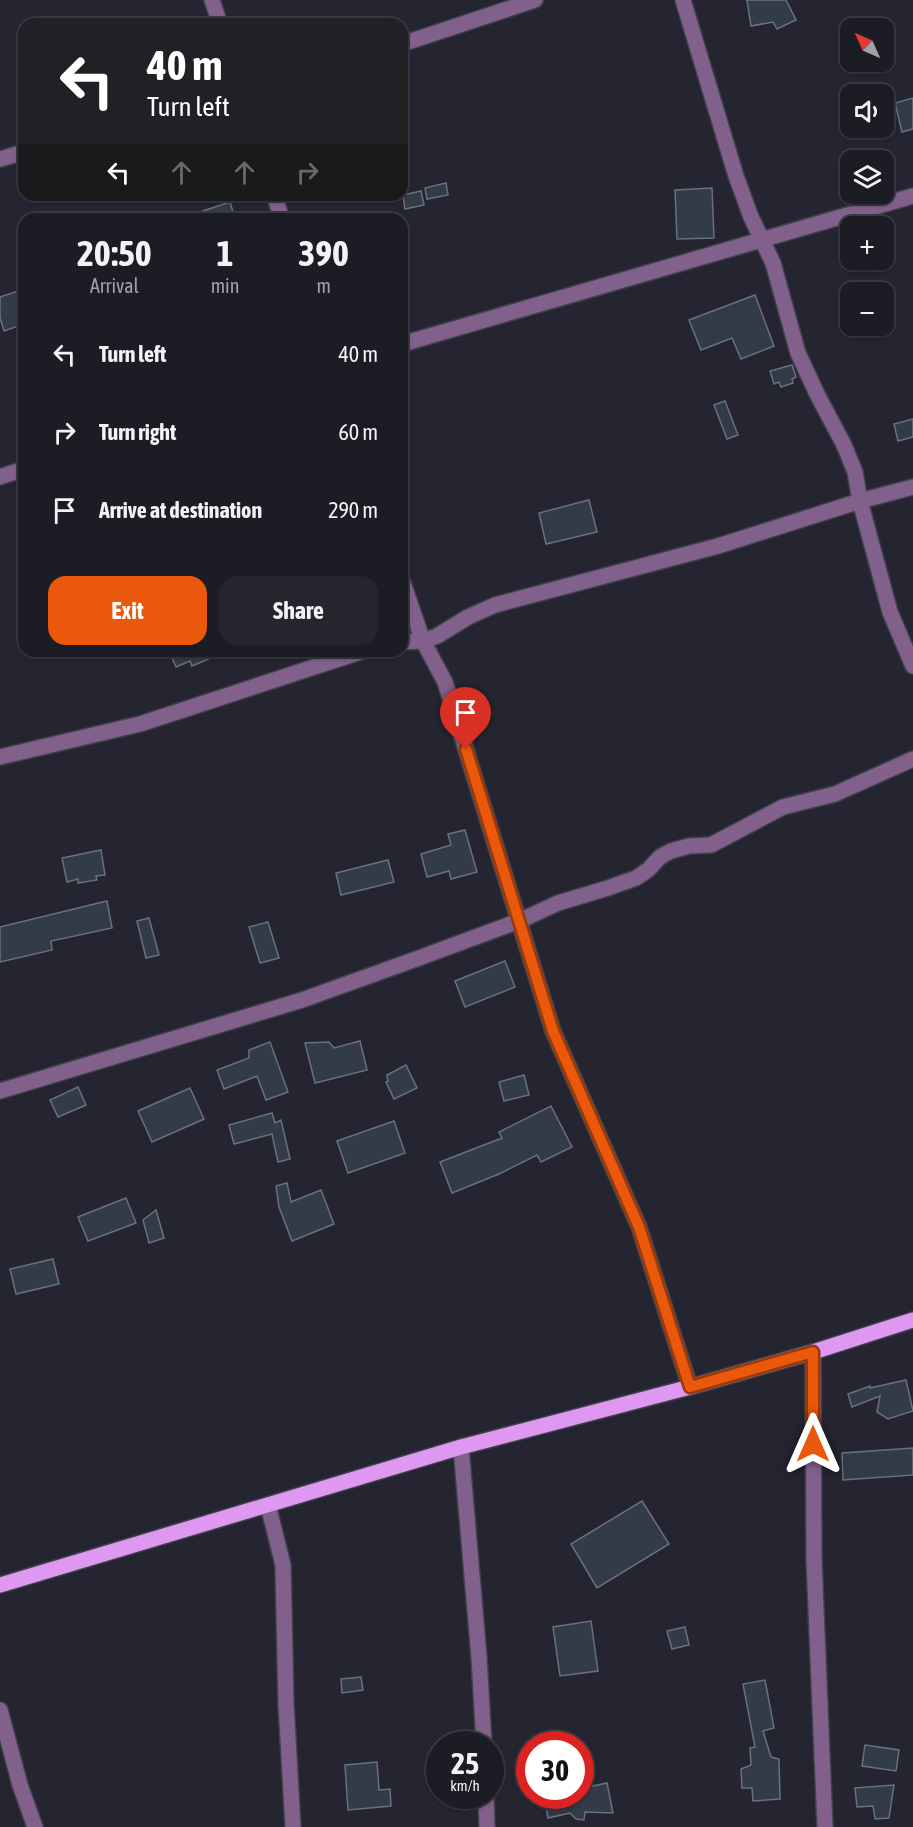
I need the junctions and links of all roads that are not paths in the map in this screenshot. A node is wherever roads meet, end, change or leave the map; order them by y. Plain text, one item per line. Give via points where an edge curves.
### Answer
1 (212, 0) edge
2 (535, 0) edge
3 (683, 0) edge
4 (218, 18) edge
5 (408, 42) edge
6 (18, 154) edge
7 (0, 159) edge
8 (913, 196) edge
9 (761, 240) junction
10 (408, 342) edge
11 (18, 471) edge
12 (0, 477) edge
13 (913, 487) edge
14 (860, 501) junction
15 (408, 597) edge
16 (423, 641) junction
17 (408, 642) edge
18 (345, 657) edge
19 (913, 666) edge
20 (0, 757) edge
21 (913, 759) edge
22 (519, 921) junction
23 (0, 1091) edge
24 (913, 1320) edge
25 (813, 1352) junction
26 (690, 1387) junction
27 (461, 1447) junction
28 (268, 1505) junction
29 (0, 1585) edge
30 (0, 1710) edge
31 (483, 1731) edge
32 (486, 1809) edge
33 (35, 1827) edge
34 (293, 1827) edge
35 (487, 1827) edge
36 (825, 1827) edge

1 - 4 street
2 - 5 street
3 - 9 street via 736,176
6 - 7 street
8 - 9 street
9 - 10 street
9 - 14 street via 772,263 798,353 855,472
11 - 12 street
13 - 14 street
14 - 16 street via 718,546 495,605
14 - 19 street via 890,612
15 - 16 street
16 - 17 street
16 - 22 street via 445,682
18 - 20 street via 140,724
21 - 22 street via 835,794 783,807 711,845 671,851 636,878 558,903
22 - 23 street via 302,1000
22 - 26 street via 553,1031 639,1227
24 - 25 main road
25 - 26 main road
25 - 36 street via 814,1560
26 - 27 main road
27 - 28 main road
27 - 31 street
28 - 29 main road
28 - 34 street via 283,1565
30 - 33 street
32 - 35 street

